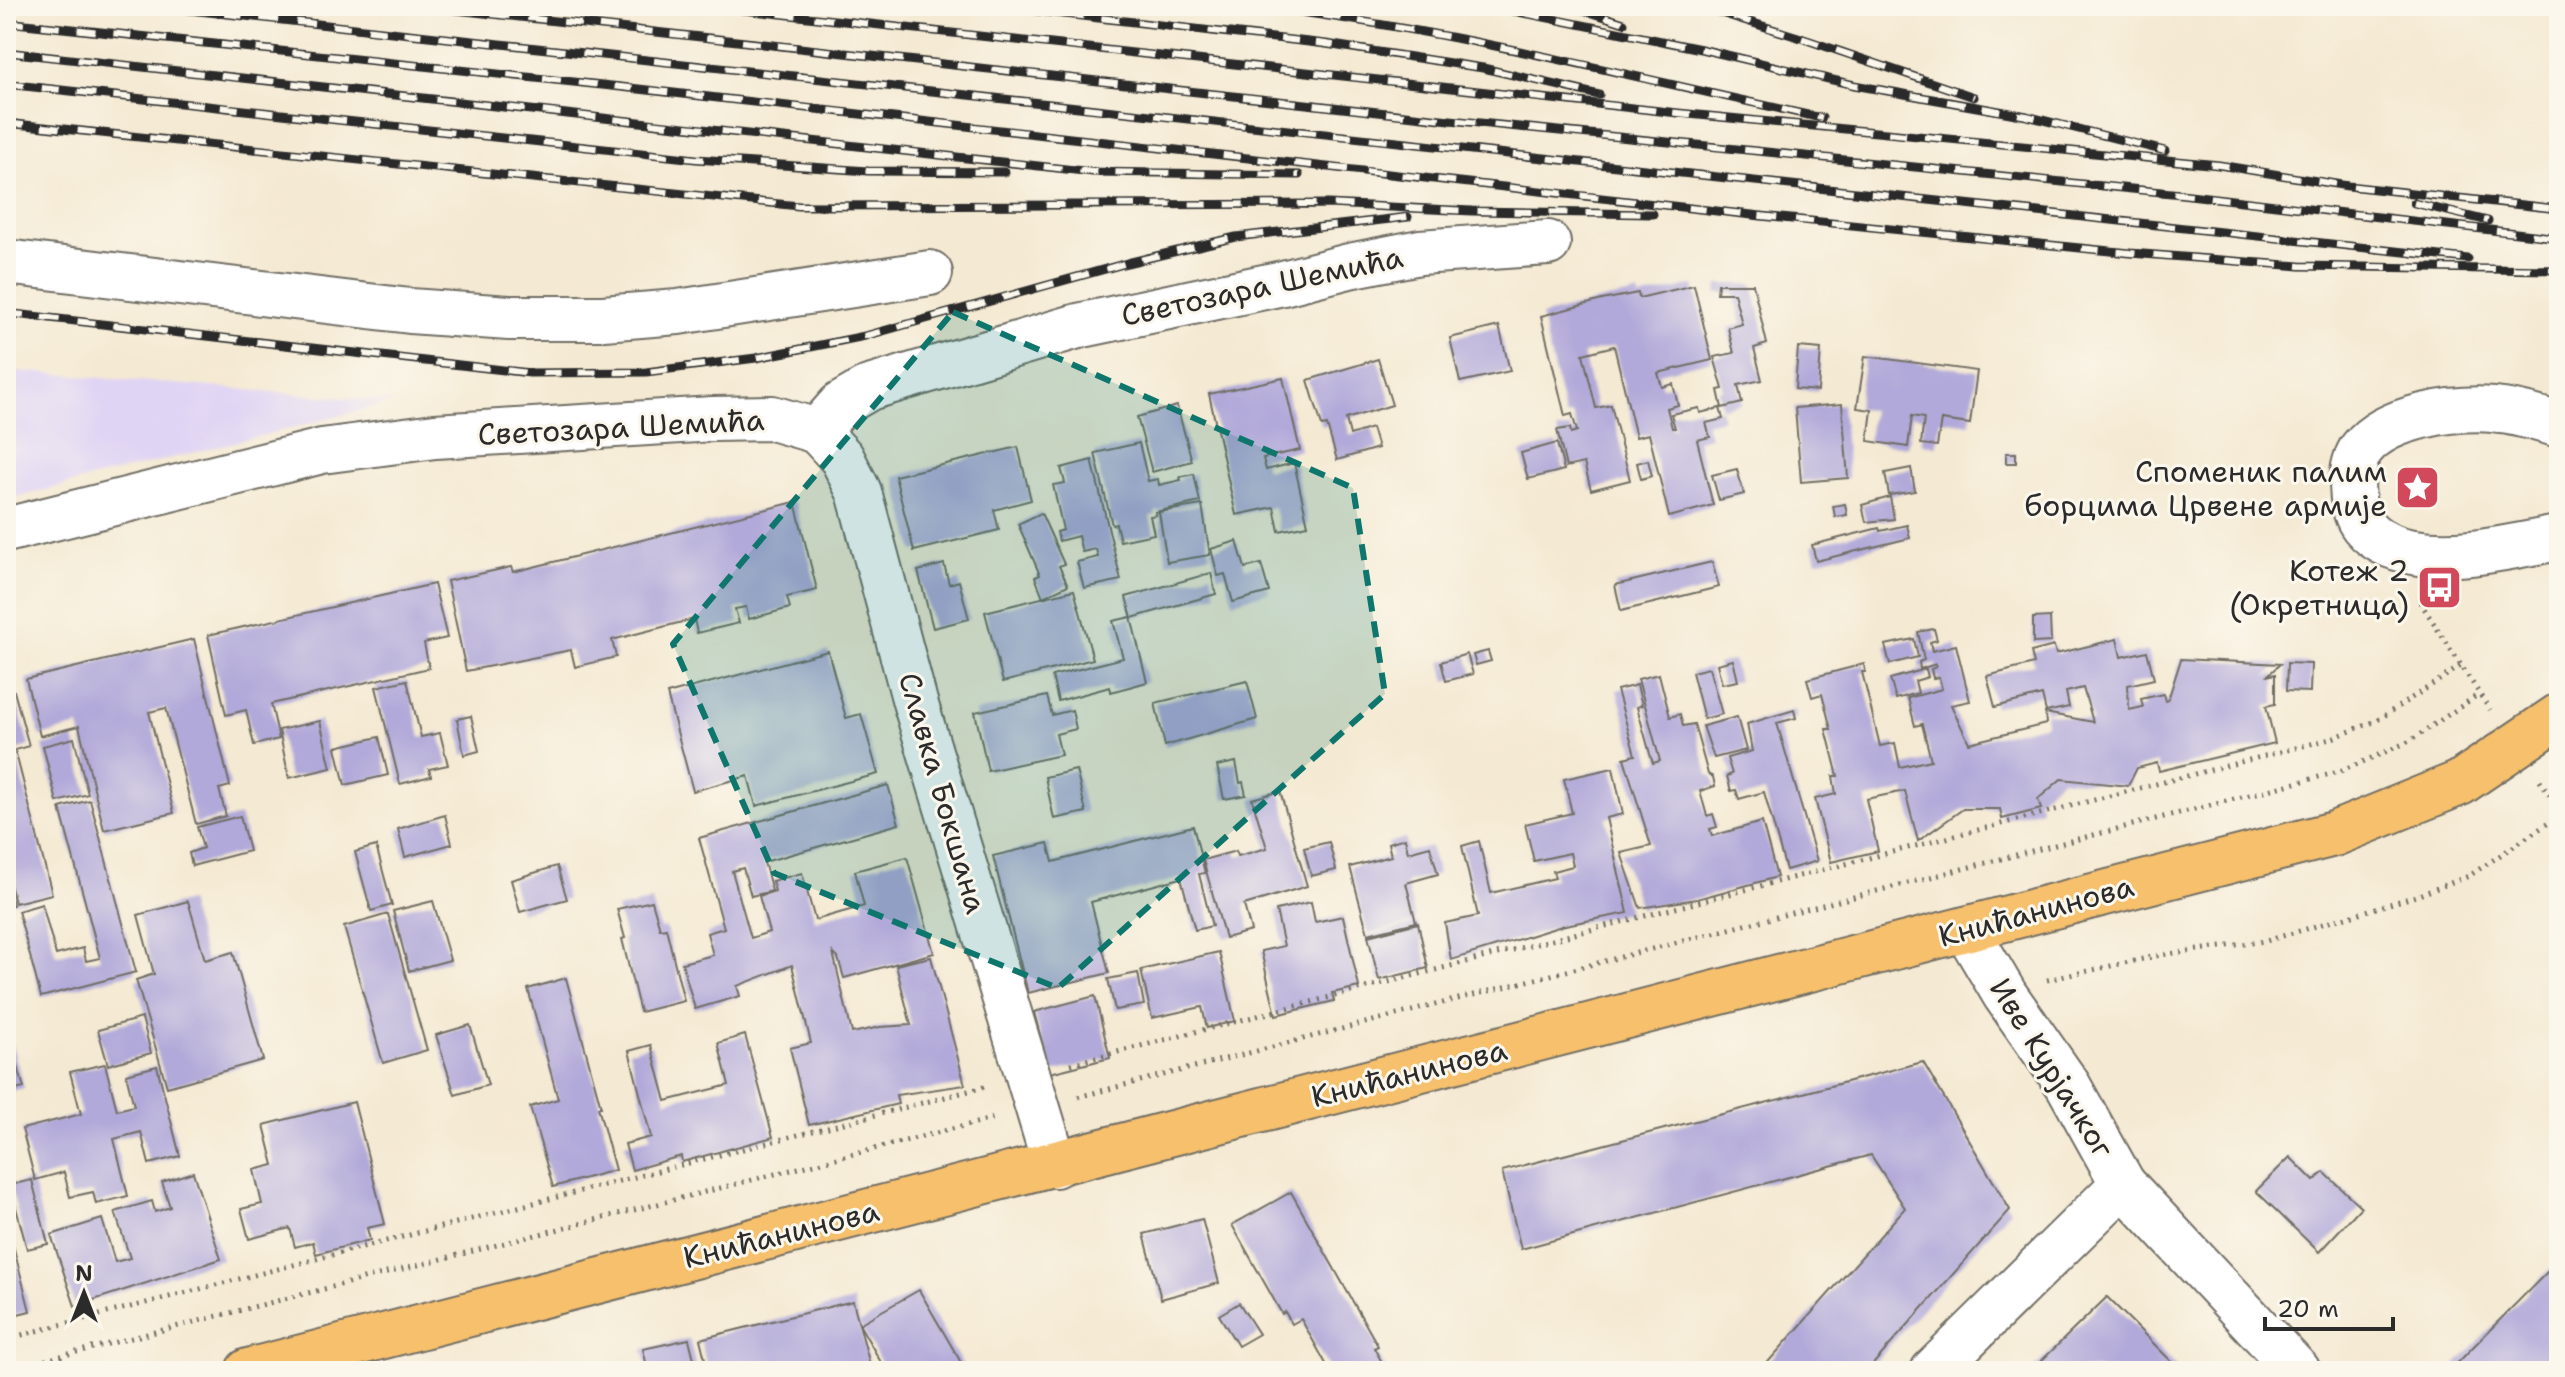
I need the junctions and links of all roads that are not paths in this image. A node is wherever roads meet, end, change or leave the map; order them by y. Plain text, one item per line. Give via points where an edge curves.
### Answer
1 (1548, 243) dead end
2 (6, 262) edge
3 (930, 273) dead end
4 (2559, 425) edge
5 (817, 431) junction
6 (6, 530) edge
7 (2559, 538) edge
8 (2556, 712) edge
9 (1966, 929) junction
10 (1055, 1165) junction
11 (2123, 1184) junction
12 (248, 1371) edge
13 (1933, 1371) edge
14 (2298, 1371) edge

1 - 5 street, Светозара Шемића via 1420,252 1078,326 869,388 840,405
2 - 3 street via 509,318 678,312
4 - 7 street via 2491,410 2408,420 2362,448 2352,473 2352,498 2362,526 2380,542 2413,552 2453,554
5 - 6 street, Светозара Шемића via 757,418 435,436 322,451
5 - 10 street, Славка Бокшана via 842,458 859,492 915,702
8 - 9 main road, Книћанинова via 2516,747 2460,783 2334,834
9 - 10 main road, Книћанинова
9 - 11 street, Иве Курјачког via 2068,1085
10 - 12 main road, Книћанинова
11 - 13 street, Иве Курјачког
11 - 14 street

